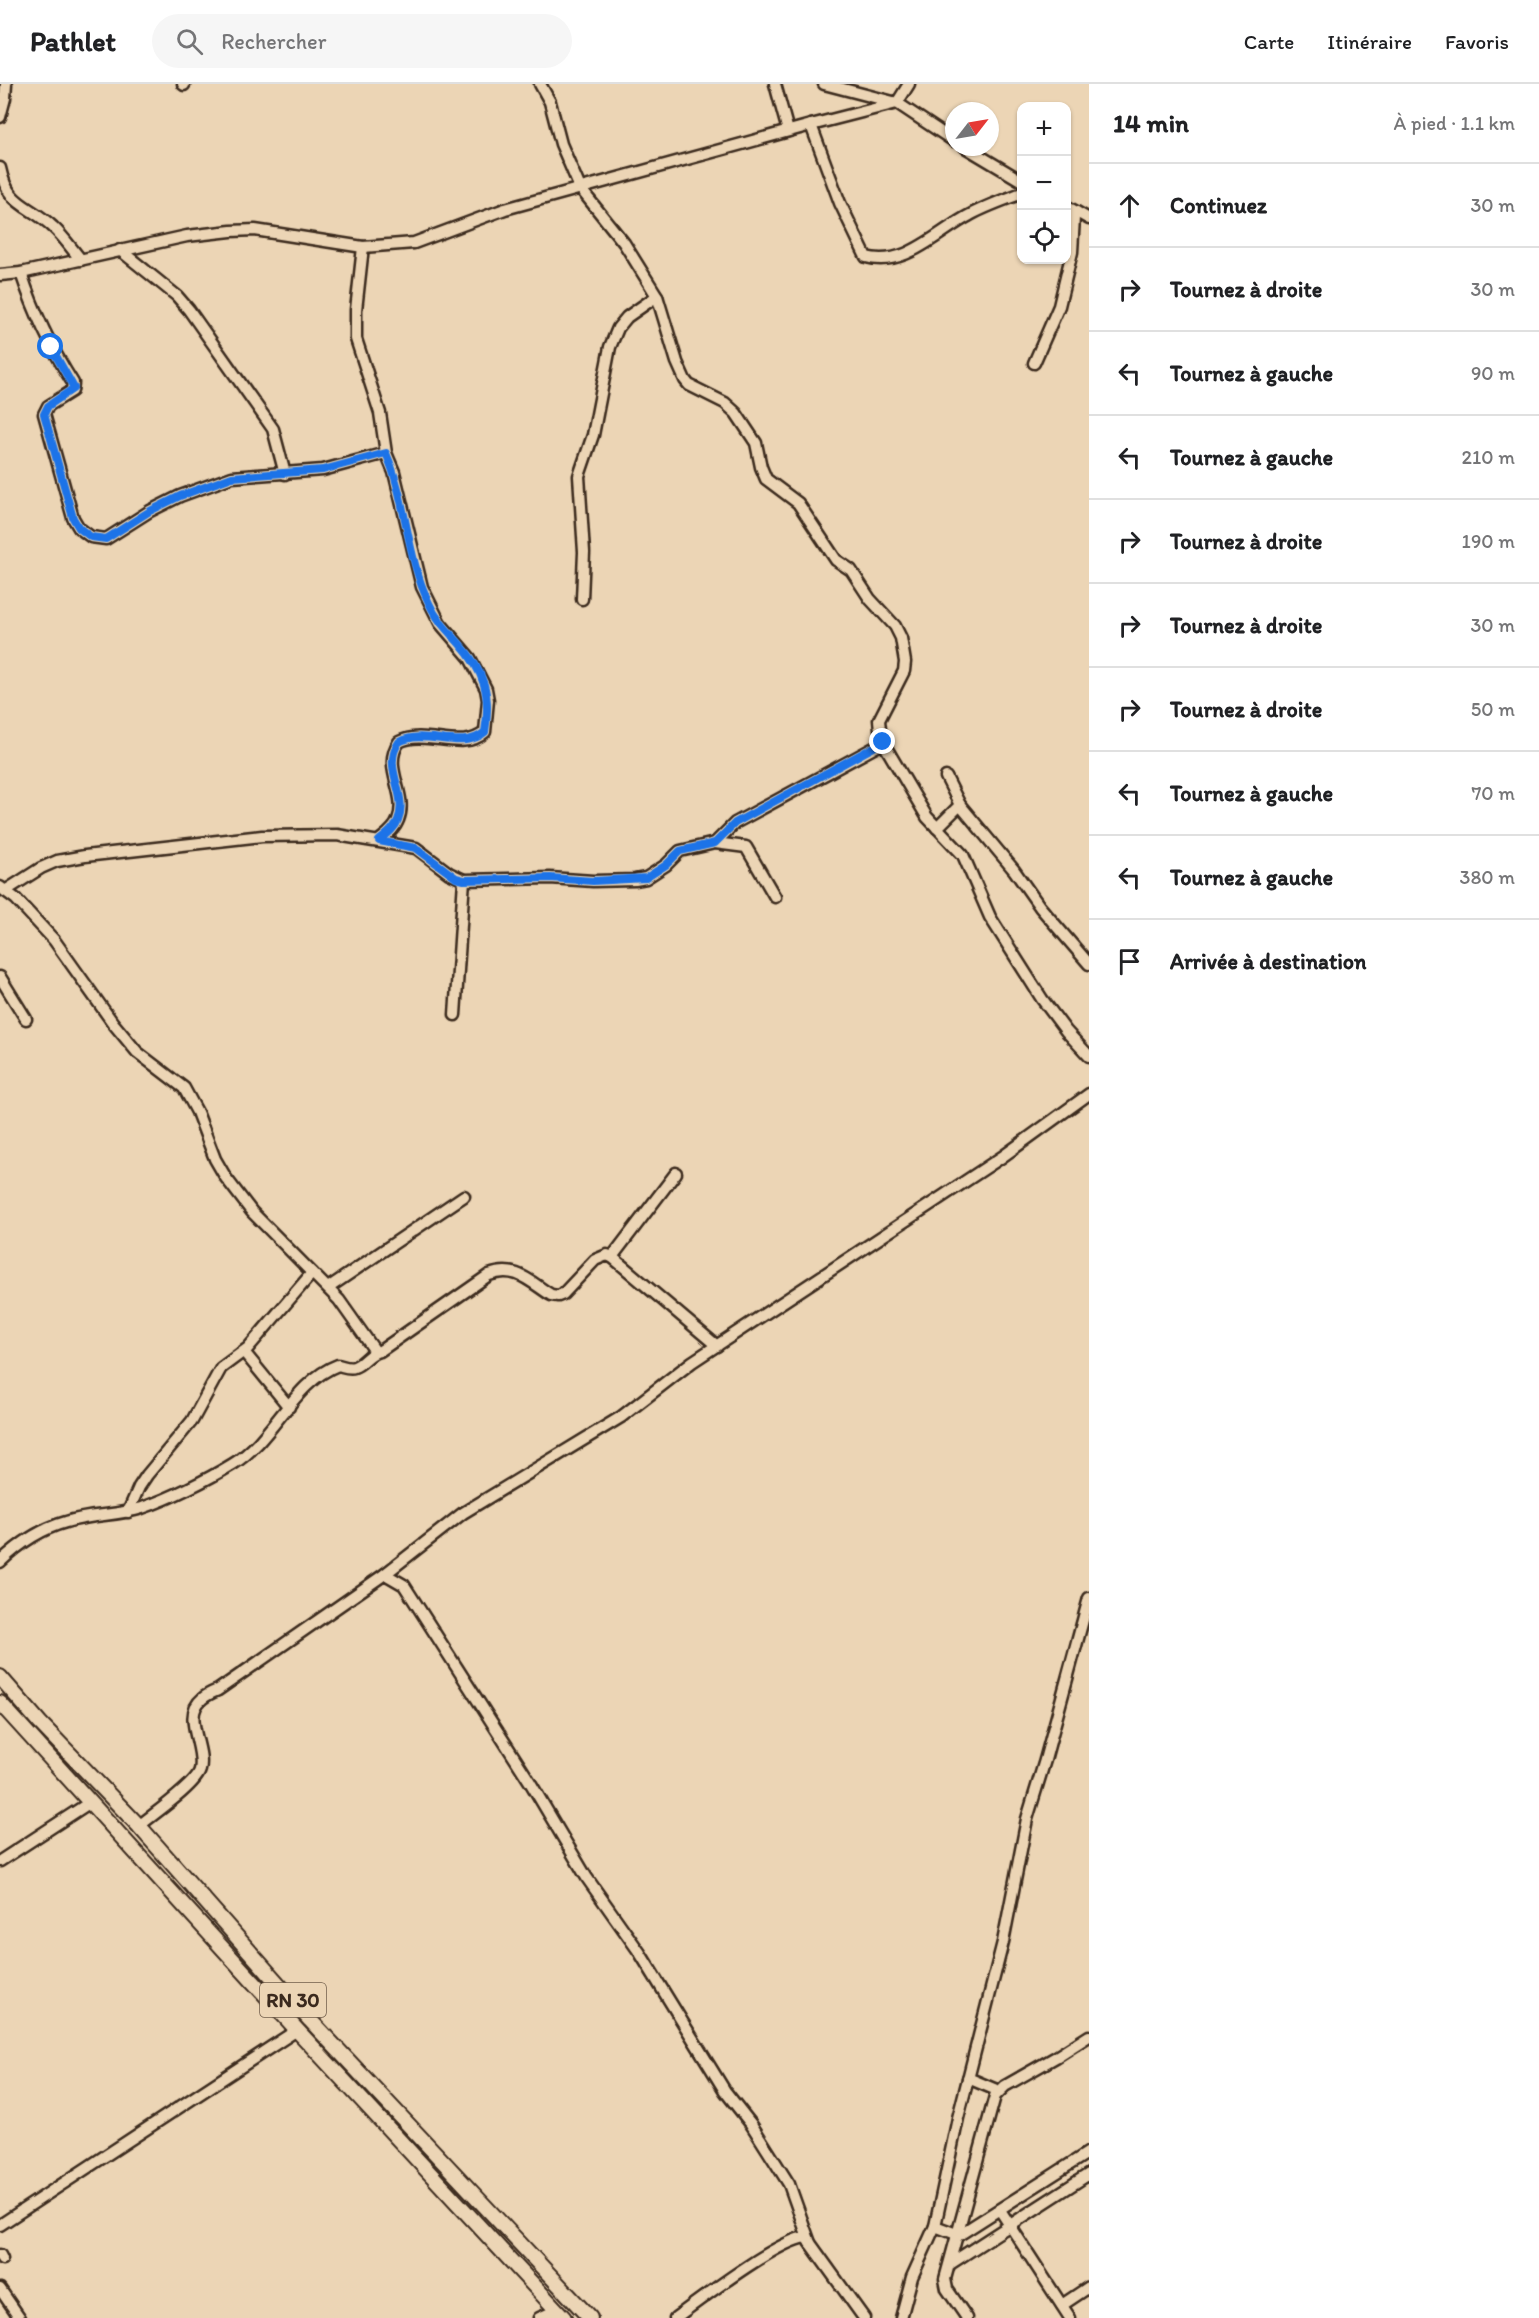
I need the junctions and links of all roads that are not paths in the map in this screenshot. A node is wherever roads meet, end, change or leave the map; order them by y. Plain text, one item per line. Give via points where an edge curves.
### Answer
1 (6, 84) edge
2 (540, 84) edge
3 (776, 84) edge
4 (824, 84) edge
5 (909, 84) edge
6 (897, 104) junction
7 (0, 117) edge
8 (811, 125) junction
9 (788, 131) junction
10 (945, 135) edge
11 (979, 156) edge
12 (0, 168) edge
13 (1017, 178) edge
14 (580, 188) junction
15 (1017, 195) edge
16 (1071, 209) edge
17 (1089, 219) edge
18 (363, 247) junction
19 (120, 250) junction
20 (81, 260) junction
21 (21, 273) junction
22 (0, 275) edge
23 (657, 296) junction
24 (1034, 363) dead end
25 (386, 453) junction
26 (285, 474) junction
27 (582, 599) dead end
28 (883, 742) junction
29 (946, 777) dead end
30 (960, 805) junction
31 (937, 828) junction
32 (379, 841) junction
33 (715, 843) junction
34 (464, 880) junction
35 (3, 889) edge
36 (775, 897) dead end
37 (1089, 964) edge
38 (0, 977) edge
39 (455, 1016) dead end
40 (26, 1019) dead end
41 (1089, 1056) edge
42 (1089, 1094) edge
43 (676, 1173) dead end
44 (464, 1196) dead end
45 (612, 1257) junction
46 (312, 1273) junction
47 (328, 1288) junction
48 (717, 1346) junction
49 (375, 1351) junction
50 (244, 1352) junction
51 (289, 1407) junction
52 (128, 1512) junction
53 (0, 1562) edge
54 (385, 1574) junction
55 (1089, 1598) edge
56 (0, 1677) edge
57 (0, 1703) edge
58 (89, 1803) junction
59 (139, 1826) junction
60 (0, 1861) edge
61 (297, 2030) junction
62 (1089, 2036) edge
63 (968, 2078) junction
64 (999, 2091) junction
65 (1089, 2152) edge
66 (1089, 2174) edge
67 (1000, 2210) junction
68 (0, 2225) edge
69 (935, 2226) junction
70 (1010, 2226) junction
71 (958, 2235) junction
72 (810, 2243) junction
73 (950, 2264) junction
74 (1089, 2287) edge
75 (0, 2289) edge
76 (1062, 2305) junction
77 (561, 2314) edge
78 (20, 2318) edge
79 (539, 2318) edge
80 (590, 2318) edge
81 (675, 2318) edge
82 (864, 2318) edge
83 (901, 2318) edge
84 (966, 2318) edge
85 (1070, 2318) edge

1 - 7 street
2 - 14 street
3 - 9 street
4 - 6 street
5 - 6 street
6 - 8 street
6 - 10 street
8 - 9 street
8 - 15 street via 840,204 866,257 892,259 908,253 971,214
9 - 14 street
11 - 13 street
12 - 20 street via 10,194 54,228
14 - 18 street via 505,209 414,243
14 - 23 street via 624,243
16 - 17 street
16 - 24 street via 1072,252 1059,306
18 - 19 street via 255,230 187,236
18 - 25 street via 356,339 380,413
19 - 20 street
19 - 26 street via 189,310 273,429
20 - 21 street
21 - 22 street
21 - 26 street via 51,347 73,383 72,391 48,406 44,414 67,501 79,528 91,537 106,539 150,511 221,480 245,474
23 - 27 street via 627,317 610,347 593,435 579,476 584,552
23 - 28 street via 685,380 736,413 756,443 766,479 798,503 836,560 852,570 895,626 905,662 879,720
25 - 26 street via 323,470
25 - 32 street via 429,605 470,658 488,700 485,732 478,737 411,737 399,742 392,758 400,799 398,821
28 - 31 street
28 - 33 street via 741,819
29 - 30 street
30 - 31 street
30 - 37 street
31 - 41 street via 963,855 990,917 1042,999
32 - 34 street via 416,848 448,873
32 - 35 street via 337,836 262,836 85,856 57,861
33 - 34 street via 680,851 646,878 635,880
33 - 36 street via 746,847
34 - 39 street
35 - 46 street via 54,939 137,1052 184,1088 226,1178 252,1212
38 - 40 street
42 - 48 street via 1002,1157
43 - 45 street
44 - 47 street
45 - 48 street
45 - 49 street via 595,1260 558,1296 512,1271 489,1275
46 - 47 street
46 - 50 street
47 - 49 street
48 - 54 street via 621,1417 463,1513
49 - 51 street via 353,1368 338,1365 314,1379
50 - 51 street
50 - 52 street via 216,1374 192,1421 138,1487
51 - 52 street via 234,1464
52 - 53 street via 67,1521 43,1530 15,1547
54 - 59 street via 201,1699 193,1714 200,1769 190,1784
54 - 72 street via 404,1585 587,1878 640,1953 725,2091 751,2124 789,2184
55 - 63 street via 1027,1819 1003,1942
56 - 59 main road, RN 30 / RN 30
57 - 58 main road, RN 30
58 - 60 street
58 - 61 main road, RN 30
59 - 80 main road, RN 30 / RN 30 via 310,2020
61 - 68 street
61 - 77 main road, RN 30
62 - 64 street
63 - 64 street
63 - 69 street
64 - 71 street via 991,2107
65 - 67 street
66 - 70 street
67 - 70 street
67 - 71 street
69 - 71 street
69 - 83 street via 912,2277
70 - 73 street
70 - 76 street
71 - 73 street
72 - 81 street via 806,2237 790,2242
72 - 82 street
73 - 84 street via 945,2284
74 - 76 street
75 - 78 street
76 - 85 street
77 - 79 street

